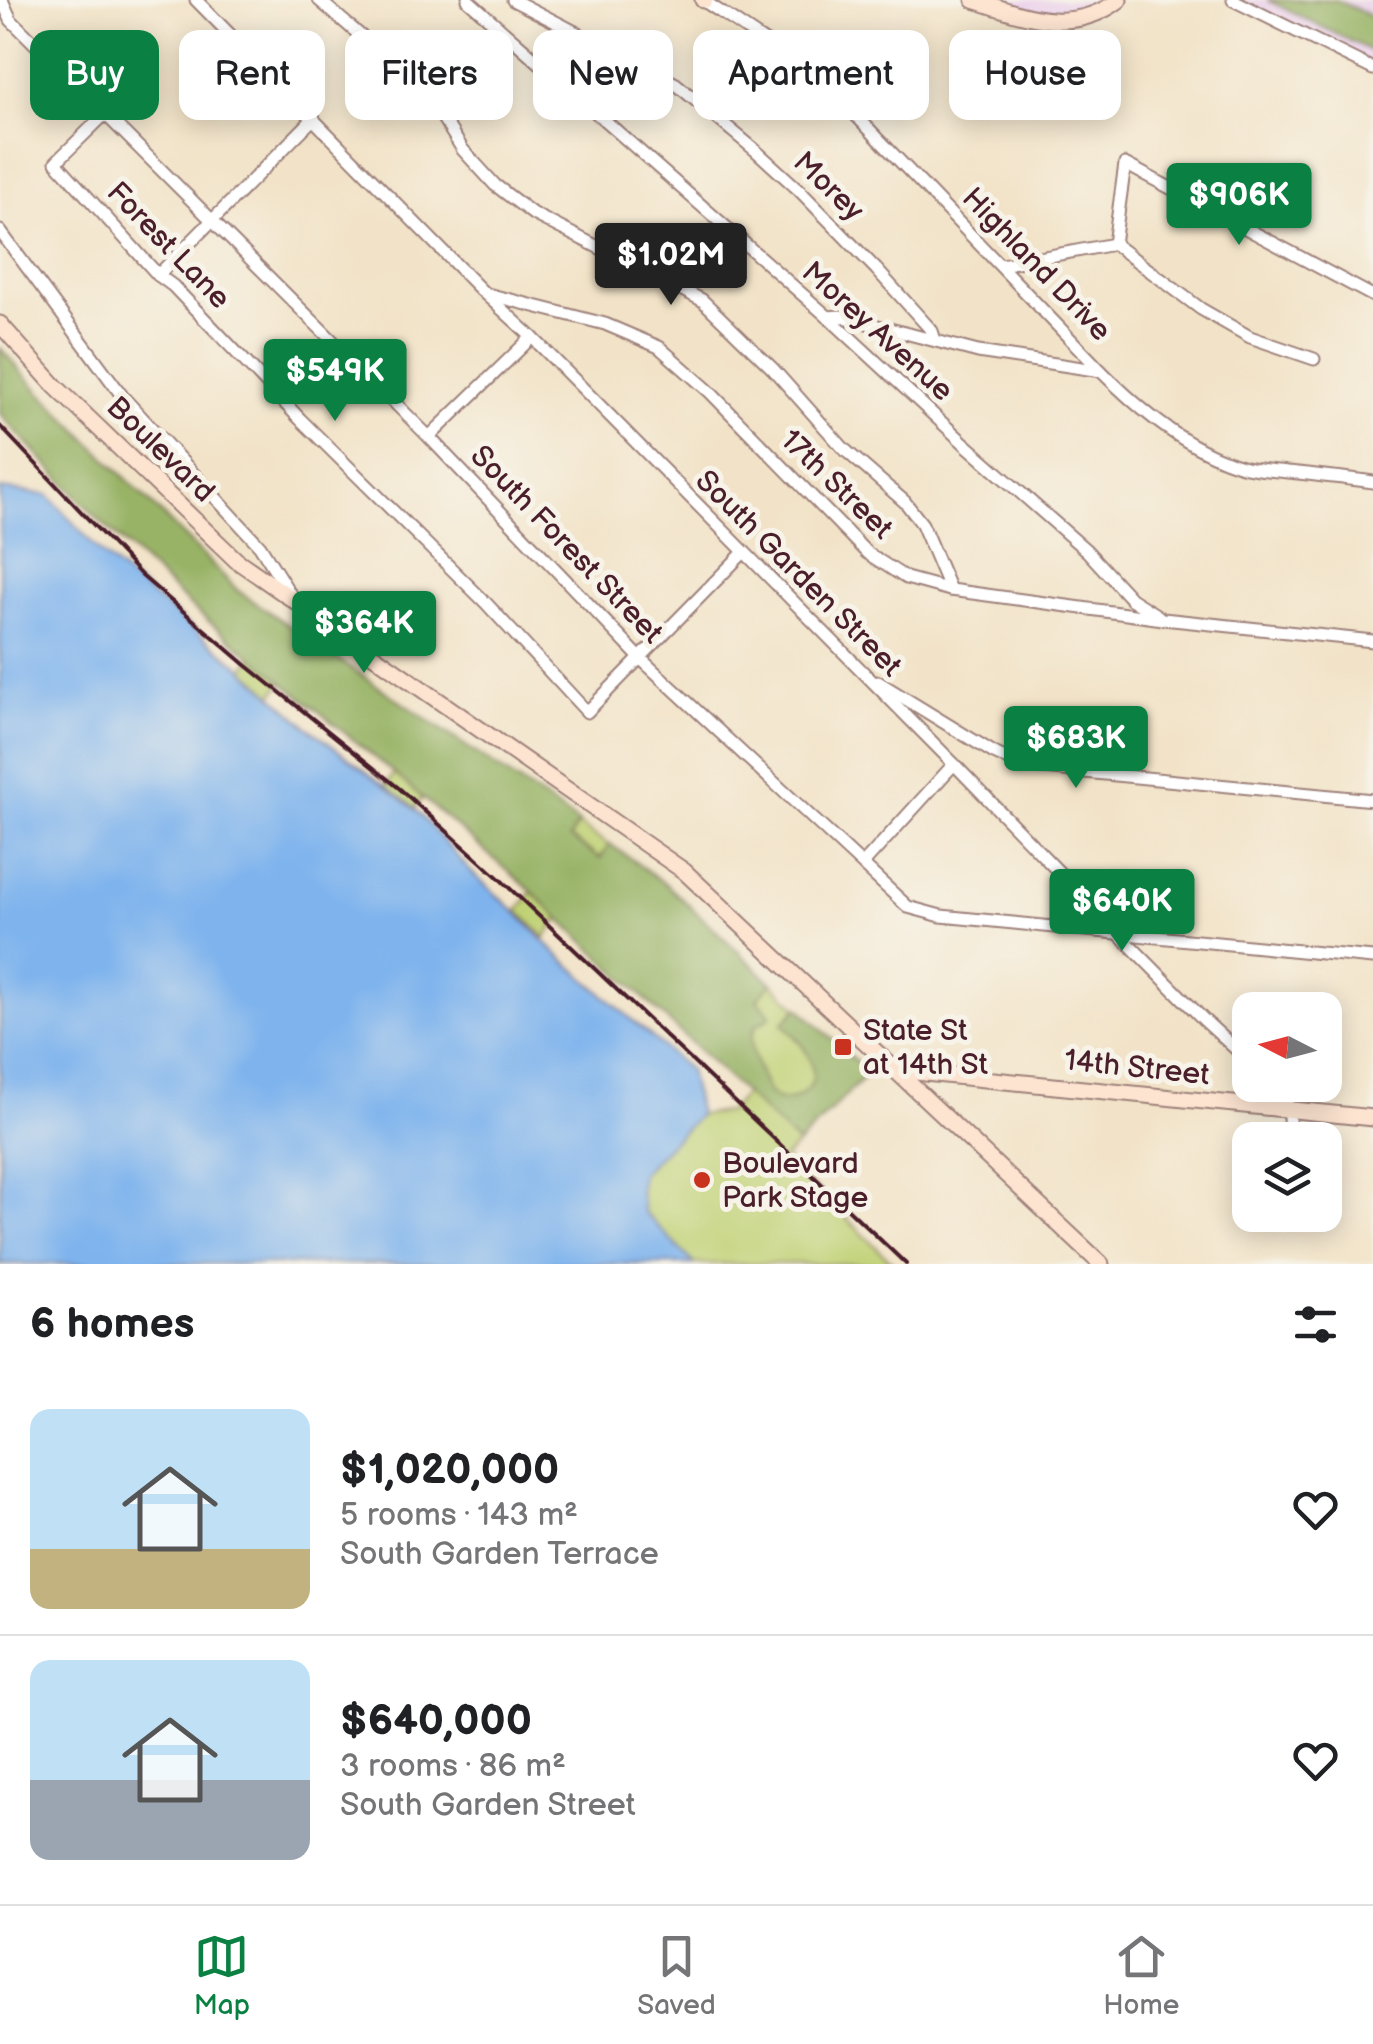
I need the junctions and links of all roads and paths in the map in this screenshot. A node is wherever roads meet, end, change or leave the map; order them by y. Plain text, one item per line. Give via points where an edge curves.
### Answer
1 (2, 0) edge
2 (196, 0) edge
3 (319, 0) edge
4 (468, 0) edge
5 (513, 0) edge
6 (704, 0) edge
7 (974, 0) edge
8 (1119, 0) edge
9 (1233, 0) edge
10 (226, 30) edge
11 (30, 40) edge
12 (1373, 69) edge
13 (99, 120) edge
14 (111, 120) edge
15 (312, 120) edge
16 (316, 120) edge
17 (211, 221) junction
18 (0, 230) edge
19 (1114, 244) junction
20 (1001, 265) junction
21 (158, 274) junction
22 (483, 292) junction
23 (1373, 296) edge
24 (828, 317) junction
25 (0, 324) edge
26 (532, 337) junction
27 (935, 340) junction
28 (1314, 359) dead end
29 (1101, 371) junction
30 (429, 436) junction
31 (1373, 482) edge
32 (742, 552) junction
33 (950, 590) junction
34 (295, 602) junction
35 (1162, 618) junction
36 (1373, 642) edge
37 (640, 658) junction
38 (862, 672) junction
39 (954, 764) junction
40 (1373, 800) edge
41 (864, 864) junction
42 (1116, 932) junction
43 (1373, 958) edge
44 (1232, 1046) edge
45 (895, 1070) junction
46 (1287, 1102) edge
47 (1291, 1110) junction
48 (1373, 1118) edge
49 (1290, 1122) edge
50 (1101, 1264) edge

1 - 11 street, South Forest Street
2 - 10 street, South Garden Street
3 - 33 street via 437,109 495,185 533,214 702,300 844,449 905,502 922,524
4 - 24 street, Morey Avenue
5 - 27 street, Morey via 676,84 798,190
6 - 20 street, Highland Drive via 823,80
7 - 8 main road via 1061,20 1098,14
9 - 12 street
13 - 21 street, Forest Lane via 56,162
14 - 17 street, South Forest Street
15 - 17 street
16 - 22 street, South Garden Street
17 - 21 street
17 - 30 street, South Forest Street
18 - 34 street via 123,397 260,546
19 - 20 street
19 - 23 street via 1125,164
19 - 28 street via 1217,318
20 - 29 street, Highland Drive
21 - 37 street, Forest Lane via 587,712
22 - 26 street, South Garden Street
22 - 33 street, 17th Street via 605,324 658,347 867,552 906,578
24 - 27 street
24 - 35 street, Morey Avenue via 1088,552 1131,599
25 - 34 main road, Boulevard via 236,560
26 - 30 street
26 - 32 street, South Garden Street
27 - 29 street
29 - 31 street, Highland Drive via 1156,419 1224,459
30 - 37 street, South Forest Street
32 - 37 street
32 - 38 street, South Garden Street
33 - 35 street, 17th Street
34 - 45 main road, Boulevard via 684,872
35 - 36 street, 17th Street
37 - 41 street, South Forest Street
38 - 39 street, South Garden Street
38 - 40 street via 1022,766
39 - 41 street
39 - 42 street, South Garden Street
41 - 42 street, South Forest Street via 908,907 941,916
42 - 43 street, South Forest Street
42 - 44 street, South Garden Street
45 - 47 main road, 14th Street
45 - 50 main road, Boulevard
46 - 47 street
47 - 48 main road, 14th Street
47 - 49 street

